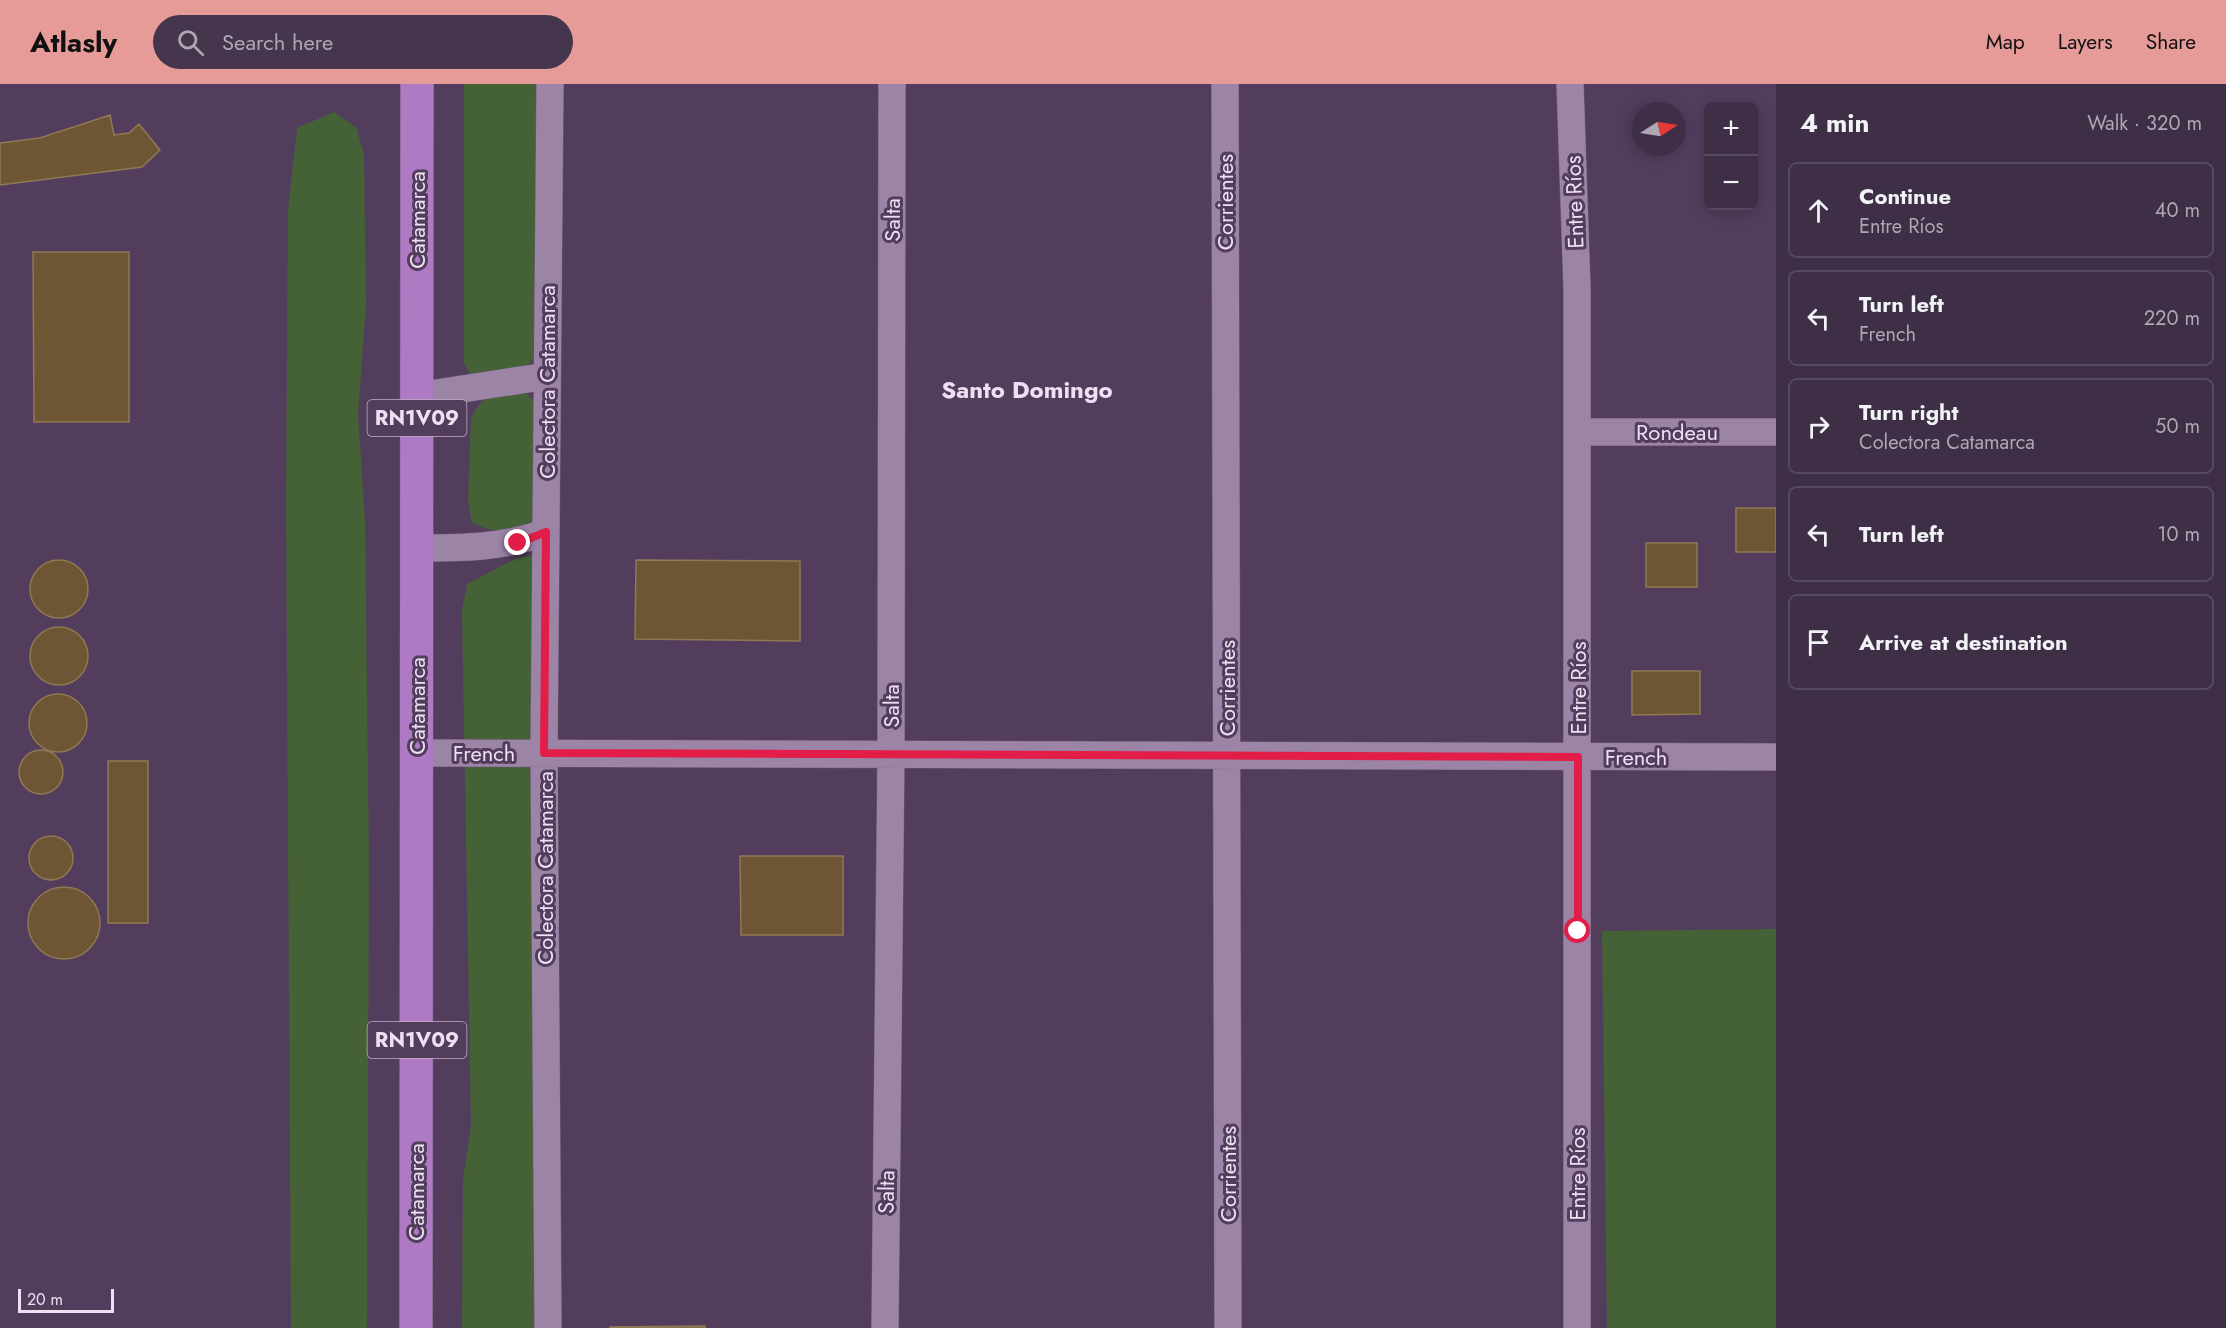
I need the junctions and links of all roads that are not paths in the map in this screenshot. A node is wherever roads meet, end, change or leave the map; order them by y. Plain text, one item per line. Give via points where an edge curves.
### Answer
1 (417, 84) edge
2 (550, 84) edge
3 (892, 84) edge
4 (1225, 84) edge
5 (1570, 84) edge
6 (547, 376) junction
7 (417, 396) junction
8 (1578, 432) junction
9 (1776, 432) edge
10 (546, 532) junction
11 (417, 548) junction
12 (417, 753) junction
13 (544, 753) junction
14 (891, 753) junction
15 (1227, 755) junction
16 (1578, 757) junction
17 (1776, 757) edge
18 (416, 1328) edge
19 (548, 1328) edge
20 (885, 1328) edge
21 (1228, 1328) edge
22 (1577, 1328) edge

1 - 7 main road, Catamarca / RN1V09
2 - 6 street, Colectora Catamarca
3 - 14 street, Salta
4 - 15 street, Corrientes
5 - 8 street, Entre Ríos
6 - 7 street
6 - 10 street, Colectora Catamarca
7 - 11 main road, Catamarca / RN1V09
8 - 9 street, Rondeau
8 - 16 street, Entre Ríos
10 - 11 street via 518,543
10 - 13 street, Colectora Catamarca
11 - 12 main road, Catamarca / RN1V09
12 - 13 street, French
12 - 18 main road, Catamarca / RN1V09
13 - 14 street, French
13 - 19 street, Colectora Catamarca
14 - 15 street, French
14 - 20 street, Salta
15 - 16 street, French
15 - 21 street, Corrientes
16 - 17 street, French
16 - 22 street, Entre Ríos

